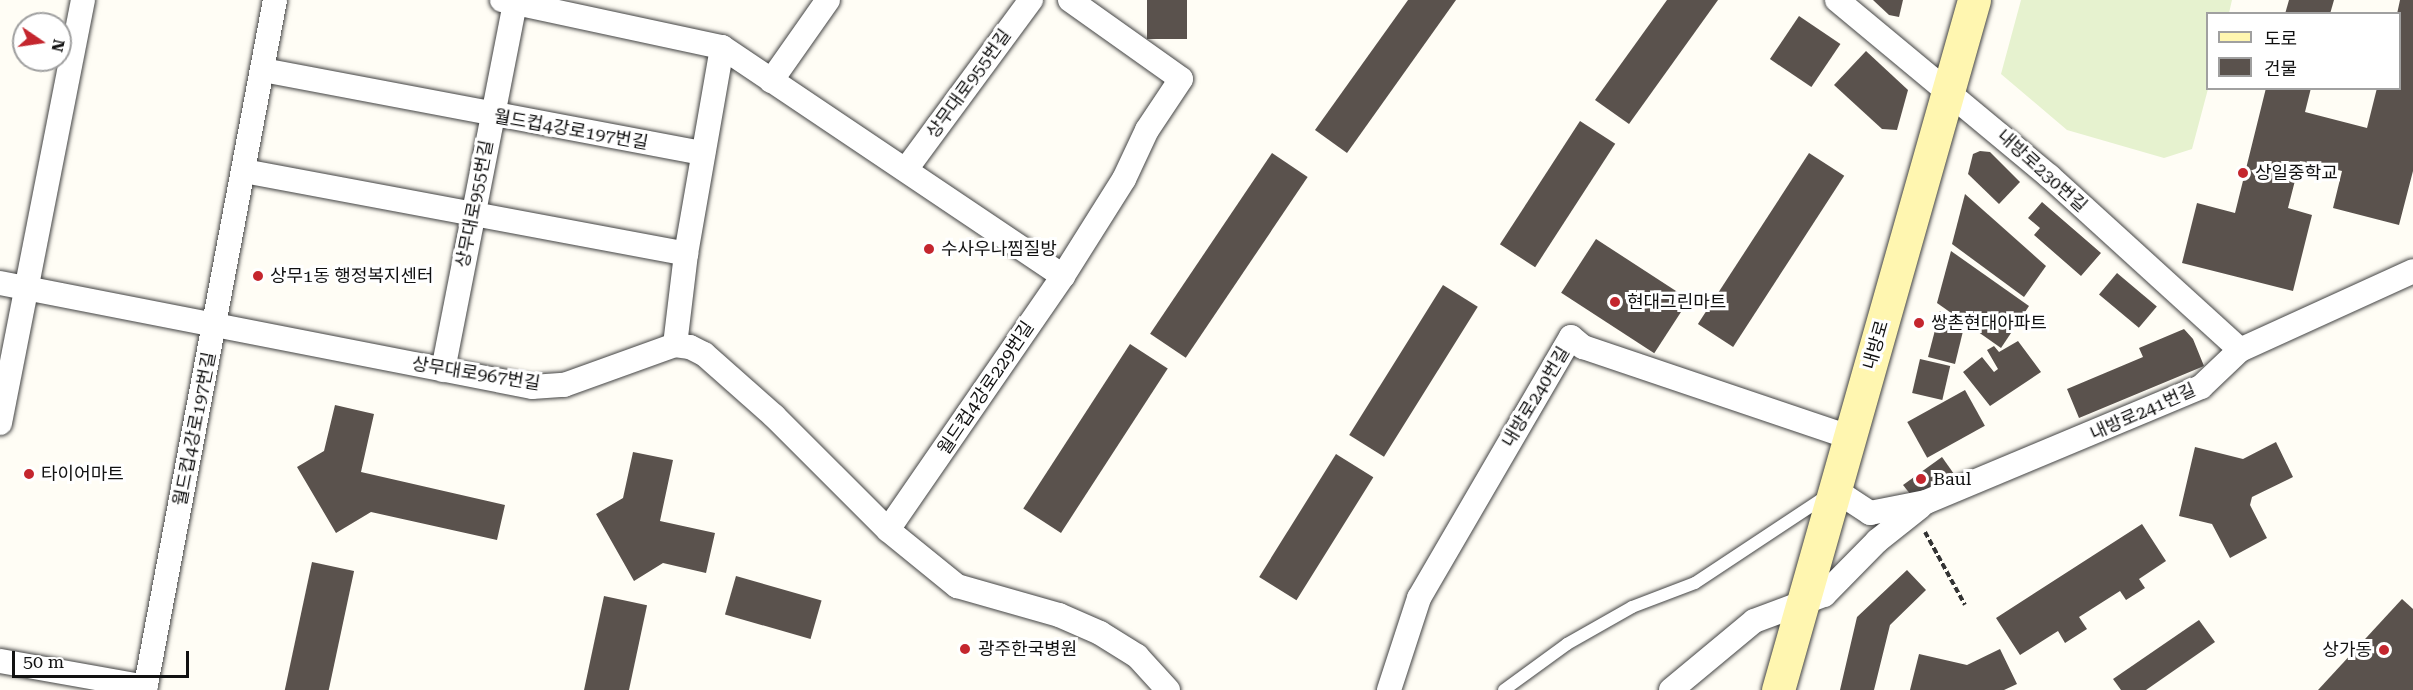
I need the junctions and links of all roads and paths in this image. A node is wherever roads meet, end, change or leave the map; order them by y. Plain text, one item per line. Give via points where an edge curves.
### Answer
1 (83, 0) edge
2 (275, 0) edge
3 (828, 0) edge
4 (1031, 0) edge
5 (1070, 0) edge
6 (1838, 0) edge
7 (1974, 0) edge
8 (508, 1) edge
9 (722, 47) junction
10 (263, 70) junction
11 (771, 81) junction
12 (1948, 90) junction
13 (493, 116) junction
14 (703, 153) junction
15 (907, 168) junction
16 (244, 171) junction
17 (474, 214) junction
18 (686, 254) junction
19 (2413, 271) edge
20 (1063, 276) junction
21 (0, 283) edge
22 (27, 288) junction
23 (214, 326) junction
24 (675, 345) junction
25 (2240, 350) junction
26 (443, 370) junction
27 (0, 423) edge
28 (1849, 437) junction
29 (1835, 490) junction
30 (1926, 501) junction
31 (888, 530) junction
32 (1965, 605) dead end
33 (1800, 607) junction
34 (0, 661) edge
35 (145, 689) edge
36 (1168, 690) edge
37 (1389, 690) edge
38 (1504, 690) edge
39 (1671, 690) edge
40 (1778, 690) edge

1 - 22 street
2 - 10 street, 월드컵4강로197번길
3 - 11 street
4 - 15 street, 상무대로955번길
5 - 20 street, 월드컵4강로229번길 via 1181,79 1147,129 1124,178
6 - 12 street, 내방로230번길
7 - 12 street, 내방로
8 - 9 street, 상무대로955번길
8 - 13 street, 상무대로955번길
9 - 11 street, 상무대로955번길
9 - 14 street
10 - 13 street, 월드컵4강로197번길
10 - 16 street, 월드컵4강로197번길
11 - 15 street, 상무대로955번길
12 - 25 street, 내방로230번길
12 - 28 street, 내방로
13 - 14 street, 월드컵4강로197번길
13 - 17 street, 상무대로955번길
14 - 18 street
15 - 20 street, 상무대로955번길
16 - 17 street
16 - 23 street, 월드컵4강로197번길
17 - 18 street
17 - 26 street, 상무대로955번길
18 - 24 street
19 - 25 street, 내방로241번길
20 - 31 street, 월드컵4강로229번길
21 - 22 street, 상무대로967번길
22 - 23 street, 상무대로967번길
22 - 27 street
23 - 26 street, 상무대로967번길
23 - 35 street, 월드컵4강로197번길
24 - 26 street, 상무대로967번길 via 564,385 532,387
24 - 31 street via 704,354 722,369
25 - 30 street, 내방로241번길 via 2201,387
28 - 29 street, 내방로
28 - 37 street, 내방로240번길 via 1583,347 1571,337 1419,598
29 - 30 street, 내방로241번길 via 1870,513
29 - 33 street, 내방로
29 - 38 lane via 1695,583 1632,607 1567,644
30 - 32 path via 1924,529
30 - 33 street, 내방로241번길 via 1877,541 1824,595
31 - 36 street via 957,586 1059,615 1100,633 1137,656
33 - 39 street, 내방로241번길 via 1754,621
33 - 40 street, 내방로
34 - 35 street, 월드컵4강로197번길

